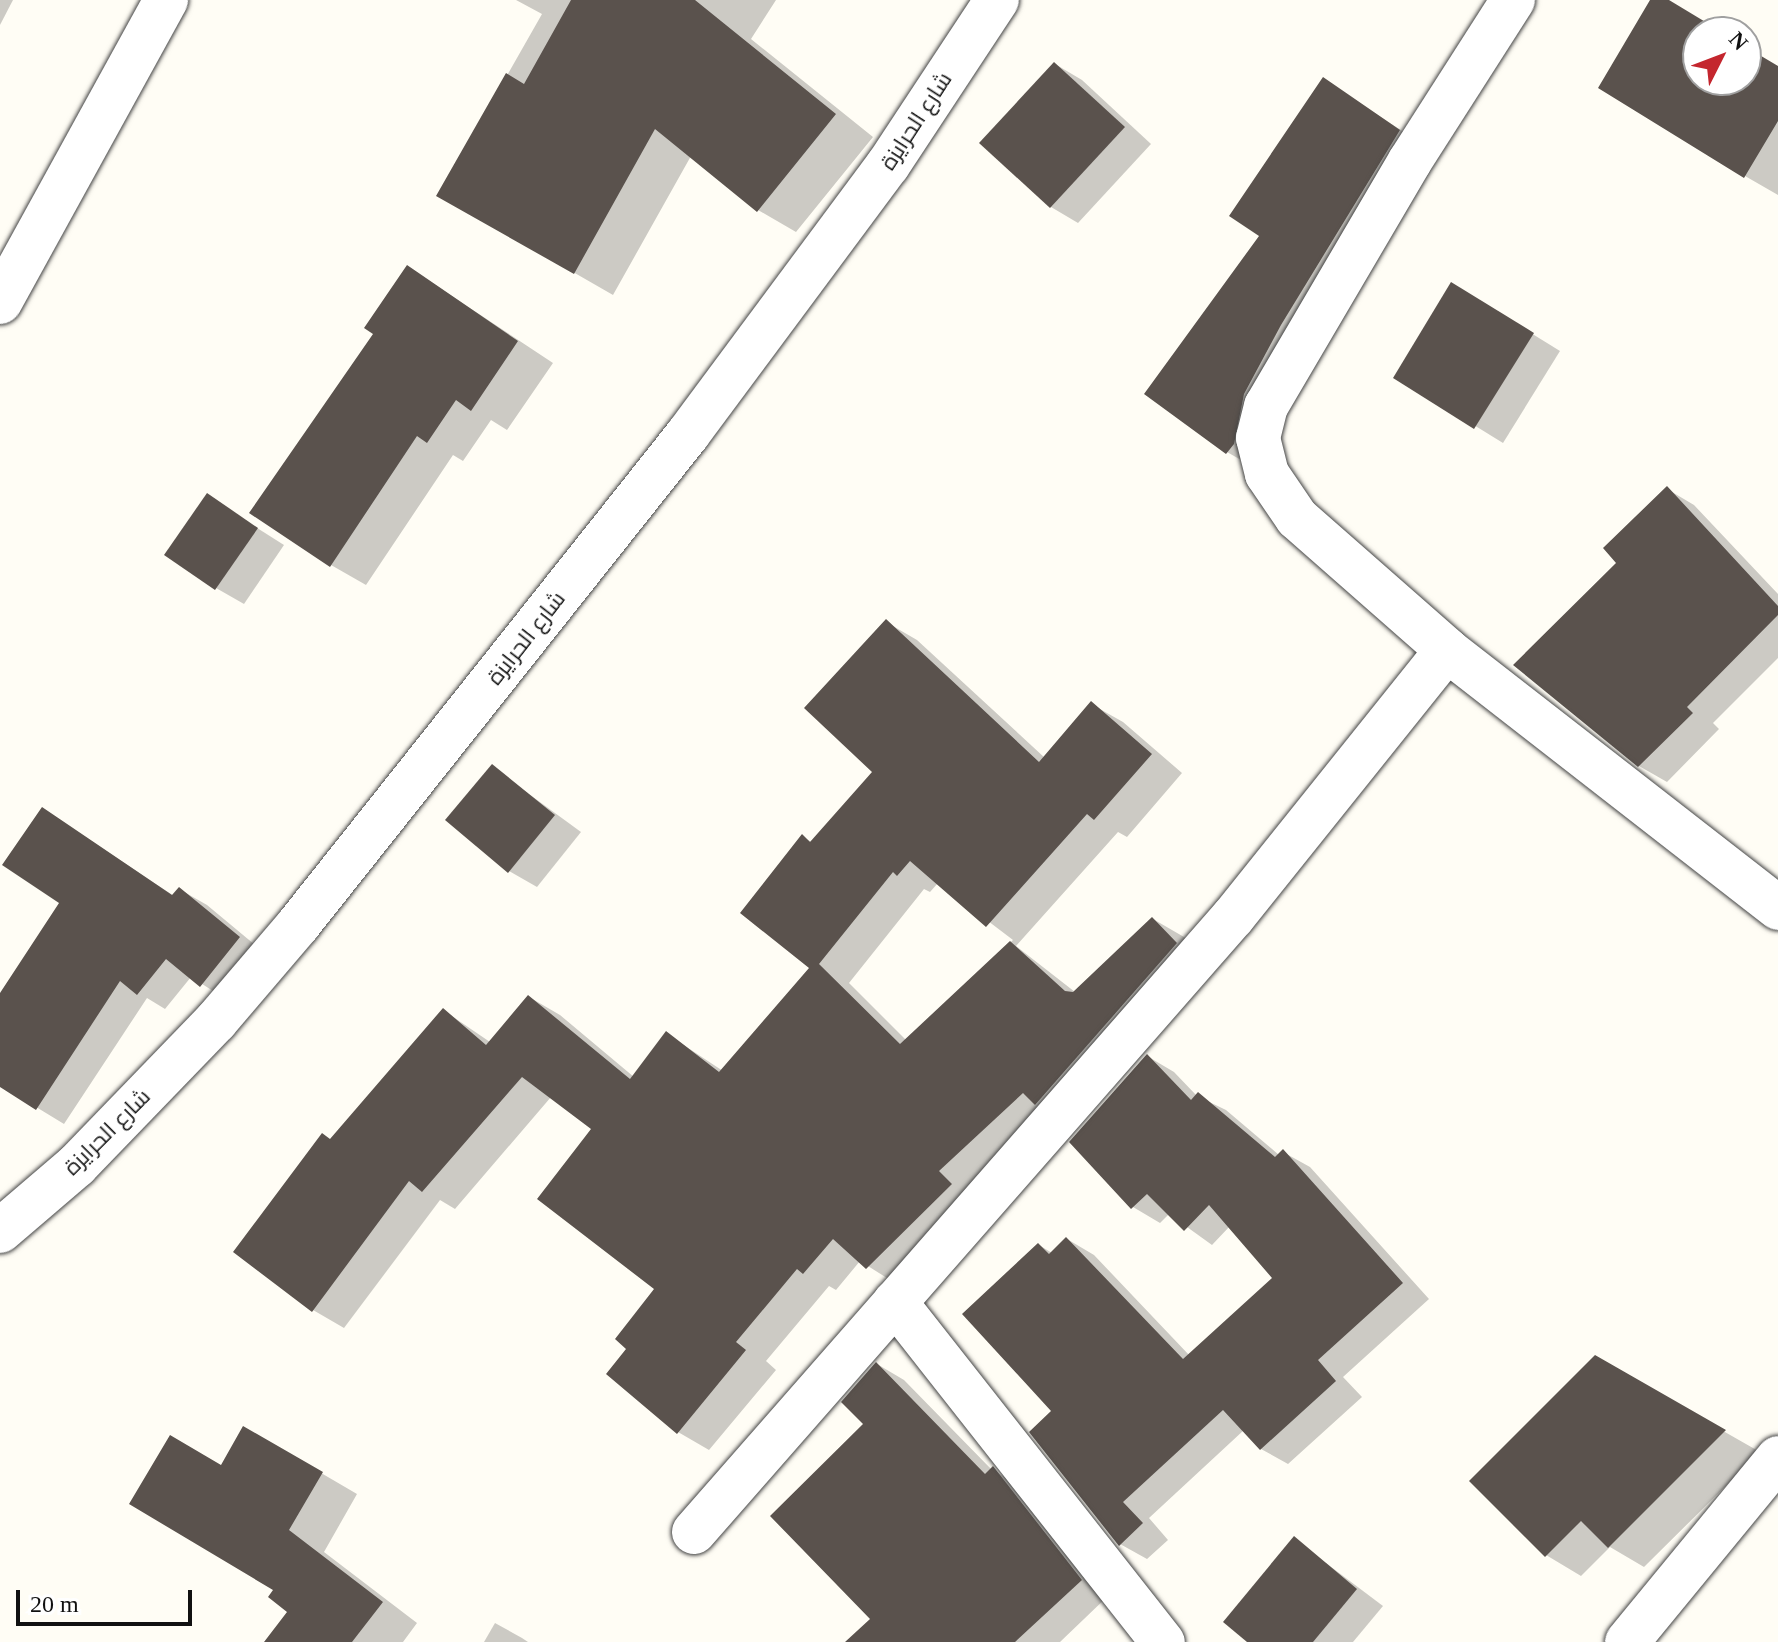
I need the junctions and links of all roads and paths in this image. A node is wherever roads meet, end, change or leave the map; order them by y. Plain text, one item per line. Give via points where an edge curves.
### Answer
1 (166, 0) edge
2 (997, 0) edge
3 (1513, 0) edge
4 (0, 302) edge
5 (1447, 650) junction
6 (1778, 908) edge
7 (0, 1231) edge
8 (895, 1302) junction
9 (1778, 1458) edge
10 (694, 1532) dead end
11 (1163, 1642) edge
12 (1627, 1642) edge

1 - 4 street
2 - 7 street, شارع الحرايزة via 888,165 688,434 298,925 216,1021 87,1154
3 - 5 street via 1410,161 1266,406 1258,438 1267,474 1297,518
5 - 6 street
5 - 8 street via 1233,917
8 - 10 street
8 - 11 street
9 - 12 street

